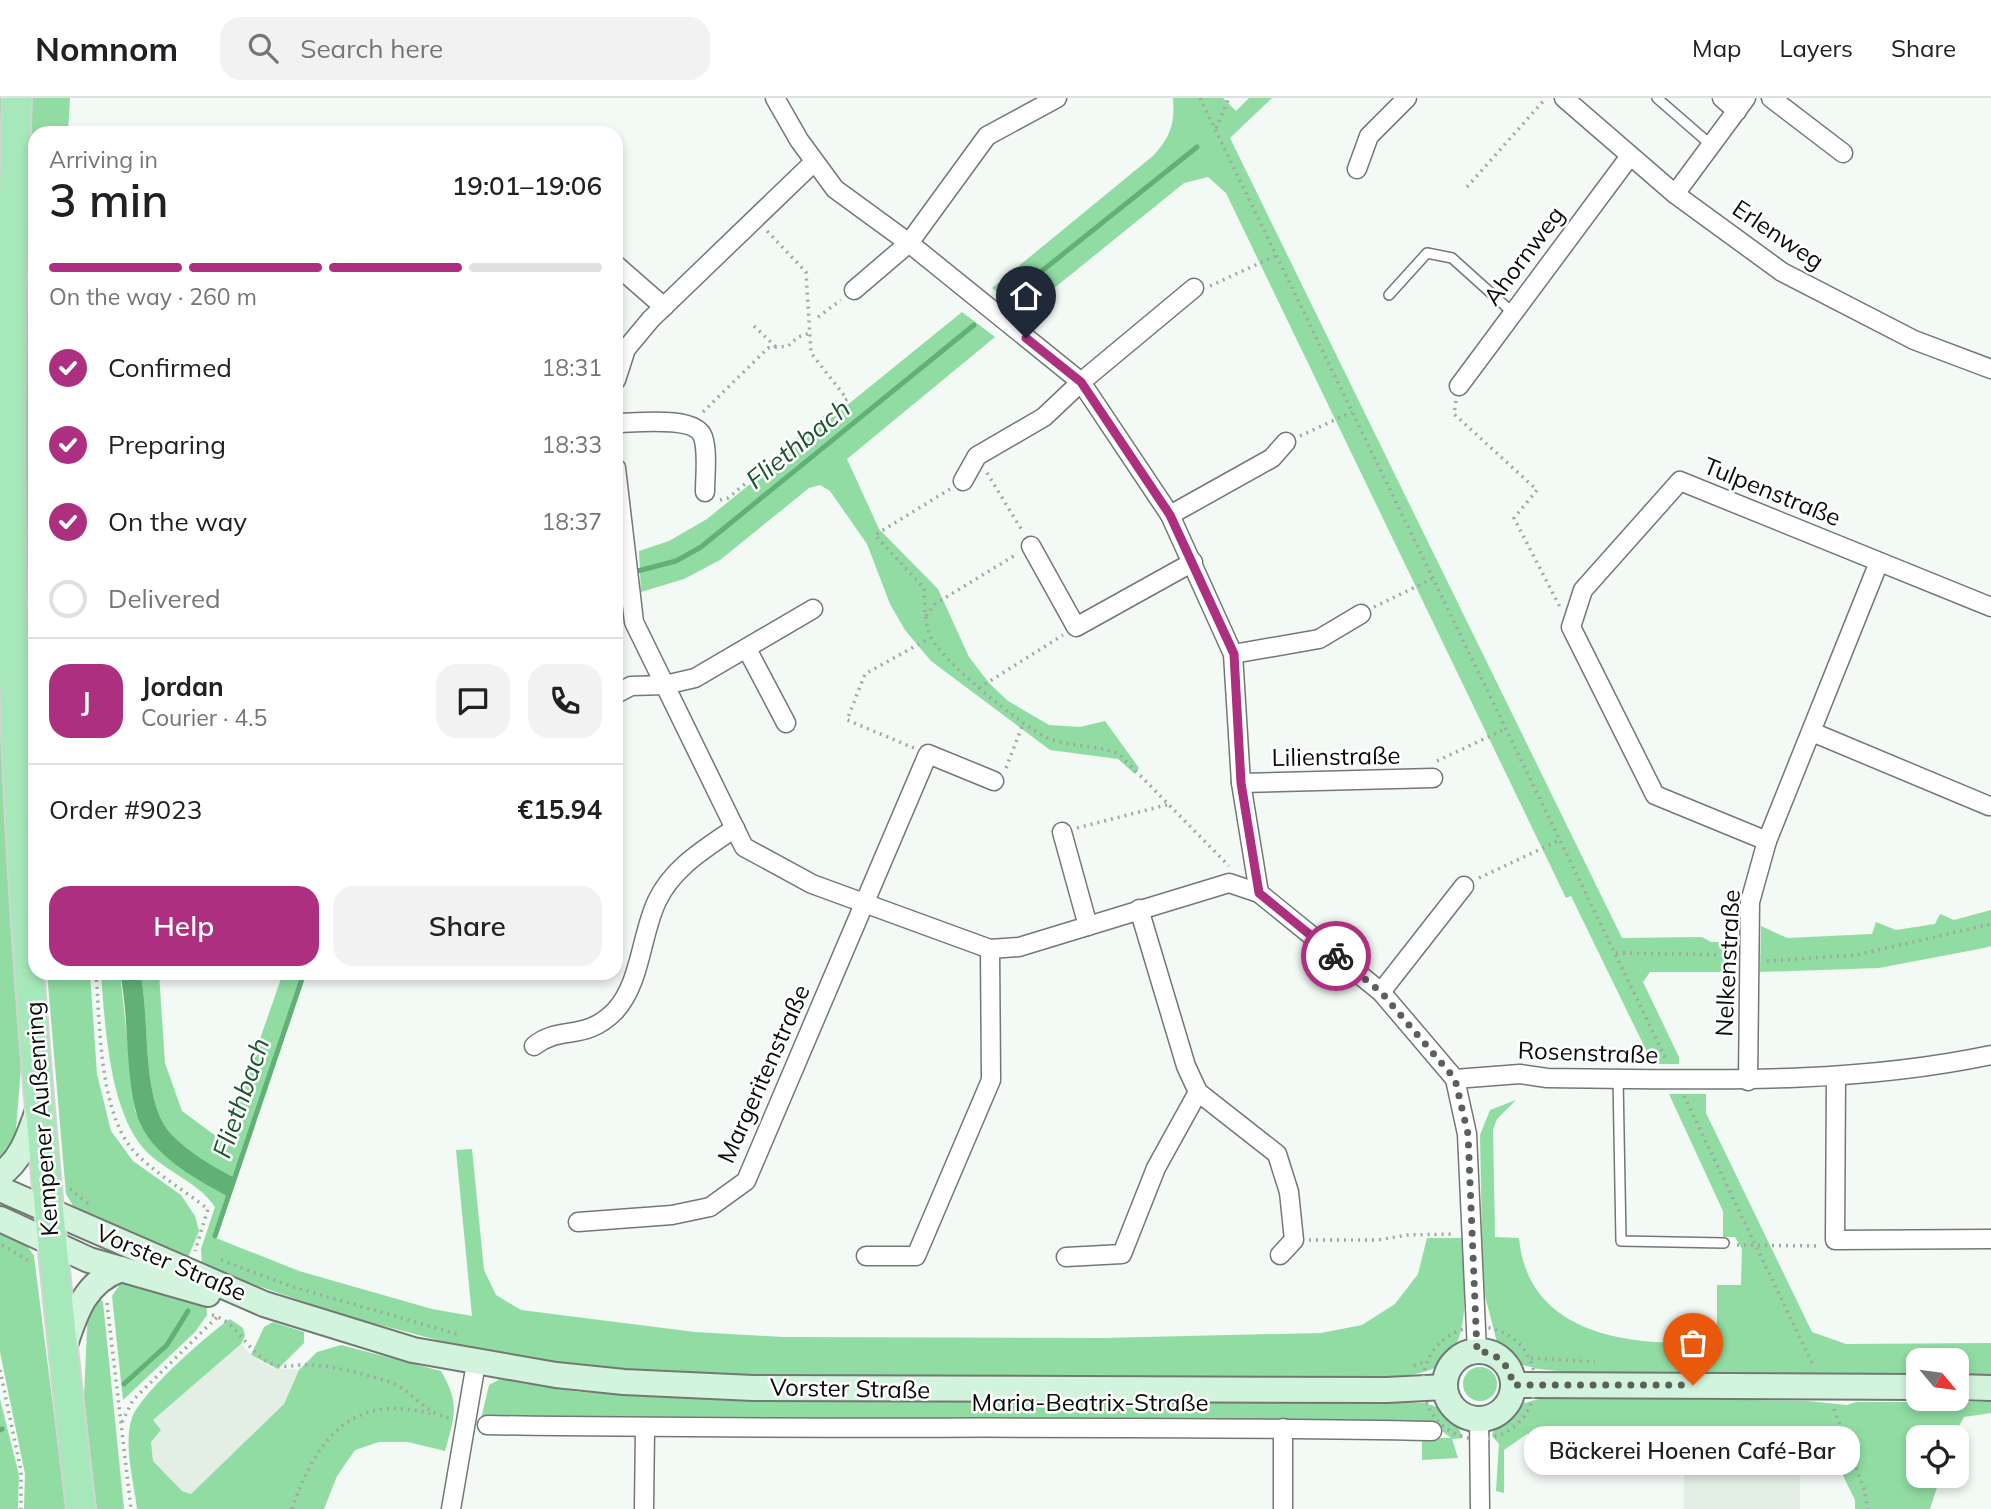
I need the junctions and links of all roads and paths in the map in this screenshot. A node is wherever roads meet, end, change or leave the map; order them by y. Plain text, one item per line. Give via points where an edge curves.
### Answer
1 (17, 98) edge
2 (775, 98) edge
3 (1057, 98) edge
4 (1200, 98) edge
5 (1229, 98) edge
6 (1406, 98) edge
7 (1546, 98) edge
8 (1564, 98) edge
9 (1657, 98) edge
10 (1722, 98) edge
11 (1771, 98) edge
12 (1741, 104) edge
13 (1215, 129) junction
14 (1711, 145) junction
15 (1843, 153) dead end
16 (1630, 156) junction
17 (814, 162) junction
18 (1357, 169) dead end
19 (1467, 187) dead end
20 (1675, 194) junction
21 (756, 219) junction
22 (909, 243) junction
23 (1275, 256) junction
24 (623, 271) edge
25 (1195, 288) joint
26 (853, 290) joint
27 (1389, 295) dead end
28 (664, 307) junction
29 (1512, 312) junction
30 (818, 317) dead end
31 (754, 326) dead end
32 (810, 333) junction
33 (776, 347) junction
34 (623, 358) edge
35 (1991, 369) edge
36 (1081, 382) junction
37 (1459, 386) joint
38 (1352, 412) junction
39 (623, 423) edge
40 (692, 425) junction
41 (1286, 442) joint
42 (977, 456) junction
43 (963, 481) joint
44 (705, 492) joint
45 (1170, 515) junction
46 (623, 537) edge
47 (1031, 546) junction
48 (1193, 562) junction
49 (1879, 562) junction
50 (1432, 579) junction
51 (1991, 607) edge
52 (813, 609) dead end
53 (1361, 614) joint
54 (925, 617) junction
55 (1076, 627) junction
56 (1571, 627) junction
57 (930, 638) junction
58 (747, 649) junction
59 (1234, 654) junction
60 (665, 685) junction
61 (979, 688) junction
62 (623, 690) edge
63 (786, 723) dead end
64 (1023, 724) junction
65 (1505, 729) junction
66 (1812, 732) junction
67 (928, 754) junction
68 (1433, 779) joint
69 (994, 781) joint
70 (1241, 783) junction
71 (1170, 804) junction
72 (1989, 806) dead end
73 (734, 828) junction
74 (1062, 832) joint
75 (1560, 840) junction
76 (1767, 841) junction
77 (1464, 886) joint
78 (1259, 893) junction
79 (866, 902) junction
80 (1139, 909) junction
81 (1991, 924) edge
82 (1088, 926) junction
83 (28, 929) edge
84 (990, 949) junction
85 (1616, 953) junction
86 (1747, 959) junction
87 (31, 980) edge
88 (97, 980) edge
89 (1381, 992) junction
90 (534, 1046) dead end
91 (1991, 1055) edge
92 (1836, 1076) junction
93 (1618, 1078) junction
94 (1455, 1079) junction
95 (1676, 1080) junction
96 (1748, 1081) junction
97 (1198, 1092) junction
98 (40, 1104) junction
99 (0, 1175) edge
100 (0, 1189) edge
101 (56, 1197) junction
102 (94, 1208) dead end
103 (0, 1219) edge
104 (578, 1222) dead end
105 (1471, 1234) junction
106 (1991, 1239) edge
107 (1294, 1240) junction
108 (1835, 1240) junction
109 (1724, 1243) joint
110 (52, 1244) junction
111 (183, 1246) dead end
112 (1757, 1247) junction
113 (9, 1250) dead end
114 (0, 1251) edge
115 (208, 1255) dead end
116 (1280, 1255) dead end
117 (866, 1256) dead end
118 (1066, 1257) dead end
119 (220, 1260) dead end
120 (192, 1261) junction
121 (121, 1269) junction
122 (105, 1292) dead end
123 (264, 1304) junction
124 (216, 1309) junction
125 (465, 1336) dead end
126 (63, 1351) junction
127 (1477, 1351) junction
128 (476, 1363) junction
129 (0, 1370) edge
130 (1513, 1385) junction
131 (1824, 1385) junction
132 (1445, 1387) junction
133 (1906, 1387) edge
134 (1969, 1387) edge
135 (1991, 1388) edge
136 (444, 1417) junction
137 (1479, 1418) junction
138 (466, 1420) junction
139 (121, 1423) junction
140 (487, 1425) dead end
141 (645, 1428) junction
142 (1283, 1428) junction
143 (1432, 1431) dead end
144 (21, 1509) edge
145 (81, 1509) edge
146 (131, 1509) edge
147 (292, 1509) edge
148 (451, 1509) edge
149 (645, 1509) edge
150 (1283, 1509) edge
151 (1480, 1509) edge
152 (1868, 1509) edge

1 - 83 main road, Kempener Außenring via 10,298 11,535
2 - 17 street, Lilienstraße
3 - 22 street via 987,135
4 - 13 path
5 - 13 path
6 - 18 street via 1369,136
7 - 19 path
8 - 16 street, Erlenweg
9 - 14 lane
10 - 12 street
11 - 15 street
12 - 14 street
13 - 23 path
14 - 20 street
16 - 20 street, Erlenweg
16 - 29 street, Ahornweg
17 - 21 street
17 - 22 street, Lilienstraße via 835,189
20 - 35 street, Erlenweg via 1782,272 1914,340
21 - 28 street
21 - 32 path via 807,272
22 - 26 street
22 - 36 street, Lilienstraße
23 - 25 path via 1210,286
23 - 38 path
24 - 28 street
25 - 36 street
26 - 30 path
27 - 29 lane via 1427,253 1452,258
28 - 34 street
29 - 37 street, Ahornweg
31 - 33 path
32 - 33 path via 788,346
32 - 44 path via 811,353 847,399 728,498 714,501
33 - 40 path via 768,348
36 - 42 street via 1044,417
36 - 45 street, Lilienstraße
37 - 56 path via 1454,414 1536,490 1514,518
38 - 41 path
38 - 50 path
39 - 40 street
40 - 44 street via 703,437
41 - 45 street via 1272,458
42 - 43 street
42 - 47 path
43 - 54 path via 875,535 924,587
45 - 48 street, Lilienstraße
46 - 60 street via 634,622
47 - 54 path via 934,604
47 - 55 street
48 - 55 street
48 - 59 street, Lilienstraße
49 - 51 street, Tulpenstraße
49 - 56 street, Tulpenstraße via 1680,481 1583,590
49 - 66 street, Nelkenstraße
50 - 53 path
50 - 65 path
52 - 58 street
53 - 59 street via 1319,639
54 - 57 path
55 - 61 path
56 - 76 street via 1656,795
57 - 61 path
57 - 67 path via 865,674 847,720
58 - 60 street via 695,678
58 - 63 street
59 - 70 street, Lilienstraße
60 - 62 street
60 - 73 street
61 - 64 path
64 - 69 path via 1002,778
64 - 71 path via 1048,738 1074,746 1104,747 1119,754
65 - 68 path via 1432,763
65 - 75 path
66 - 72 street
66 - 76 street, Nelkenstraße
67 - 69 street
67 - 79 street, Margeritenstraße
68 - 70 street, Lilienstraße
70 - 78 street, Lilienstraße
71 - 74 path
71 - 78 path
73 - 79 street via 744,847 812,884
73 - 90 street via 686,862 660,896 628,990 615,1011 587,1032 545,1037
74 - 82 street
75 - 77 path
75 - 85 path
76 - 86 street, Nelkenstraße via 1750,902
77 - 89 street
78 - 80 street via 1228,883
78 - 89 street
79 - 84 street
79 - 104 street, Margeritenstraße via 746,1181 710,1207 672,1215
80 - 82 street
80 - 97 street
81 - 86 path via 1856,955
82 - 84 street via 1019,947
84 - 117 street via 990,1080 916,1256
85 - 86 path via 1727,953
85 - 95 path
86 - 96 street, Nelkenstraße
87 - 98 main road, Kempener Außenring
88 - 120 path via 104,1072 121,1132 133,1151 208,1209
89 - 94 street
91 - 92 street, Rosenstraße
92 - 96 street, Rosenstraße
92 - 108 street
93 - 94 street, Rosenstraße via 1520,1074
93 - 95 street, Rosenstraße
93 - 109 lane via 1621,1241
94 - 105 street via 1468,1134
95 - 96 street, Rosenstraße
95 - 112 path
97 - 107 street via 1277,1154 1289,1192
97 - 118 street via 1156,1168 1122,1254
98 - 99 main road via 21,1153
98 - 101 main road, Kempener Außenring
100 - 101 main road, Vorster Straße
101 - 102 path
101 - 110 main road, Kempener Außenring
101 - 120 main road, Vorster Straße
103 - 110 main road, Vorster Straße
105 - 107 path via 1406,1235 1378,1241
105 - 127 street
106 - 108 street
107 - 116 street
108 - 112 path via 1821,1245
109 - 112 path
110 - 121 main road, Vorster Straße
110 - 126 main road, Kempener Außenring
111 - 120 path
112 - 131 path
113 - 114 path
115 - 120 path
119 - 125 path via 290,1286
120 - 123 main road, Vorster Straße
121 - 124 main road, Vorster Straße
121 - 126 main road via 102,1278 84,1295
122 - 139 path
123 - 124 main road, Vorster Straße
123 - 128 main road, Vorster Straße via 375,1339
124 - 136 path via 268,1362 282,1367 311,1365 386,1381 405,1388 422,1406
124 - 139 path via 133,1400
126 - 145 main road, Kempener Außenring
127 - 130 main road via 1488,1352 1506,1364
127 - 132 main road via 1453,1362
128 - 132 main road, Vorster Straße via 624,1382 753,1388
128 - 138 street
129 - 144 path via 21,1471
130 - 131 main road
130 - 137 main road via 1499,1412
131 - 133 main road
131 - 152 path
132 - 137 main road via 1460,1413
134 - 135 main road
136 - 138 path
136 - 147 path via 406,1406 361,1412 330,1439 312,1463
137 - 151 street
138 - 148 street
139 - 146 path
140 - 141 street, Maria-Beatrix-Straße
141 - 142 street, Maria-Beatrix-Straße
141 - 149 street
142 - 143 street, Maria-Beatrix-Straße
142 - 150 street

